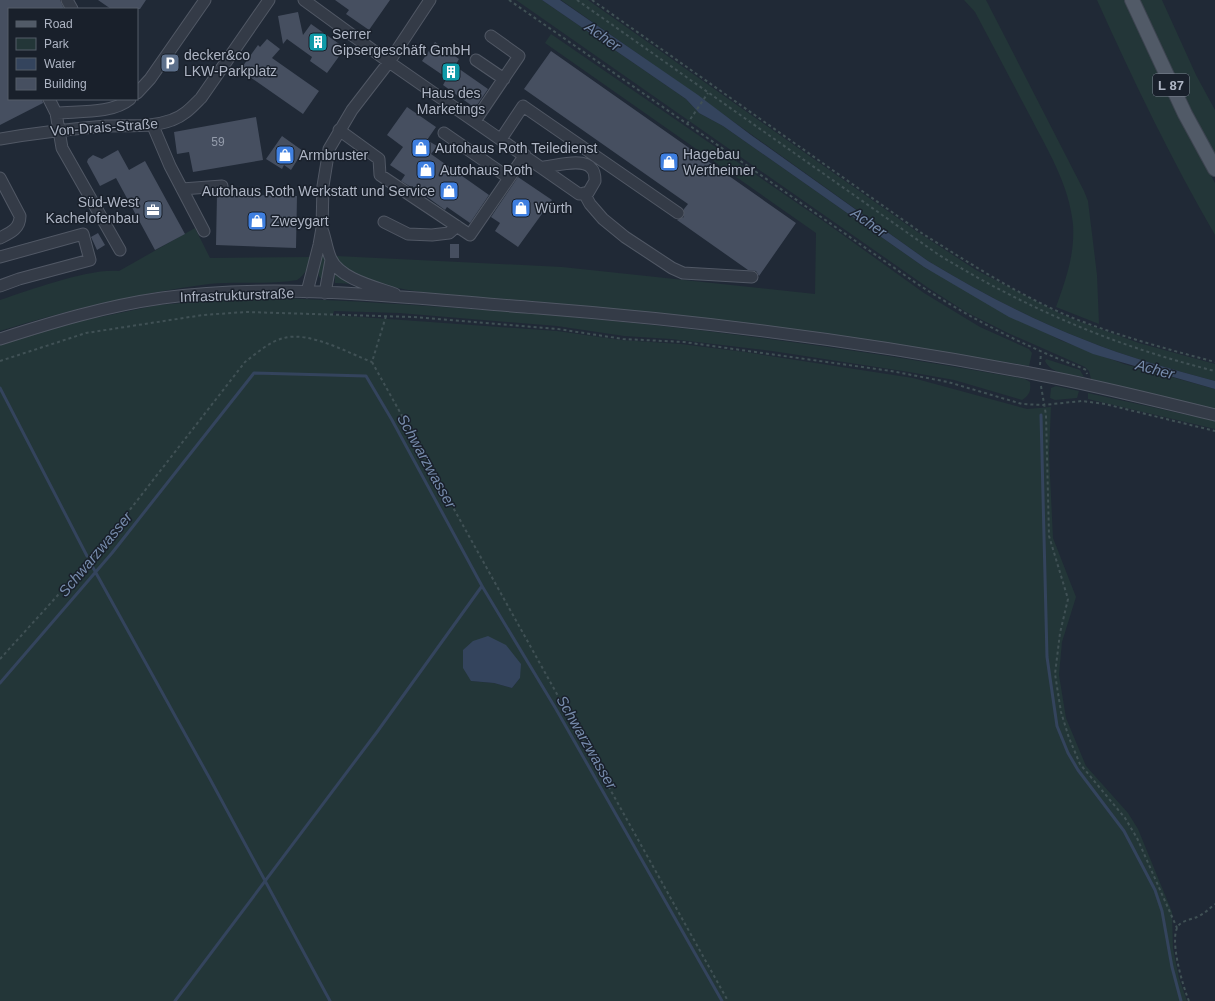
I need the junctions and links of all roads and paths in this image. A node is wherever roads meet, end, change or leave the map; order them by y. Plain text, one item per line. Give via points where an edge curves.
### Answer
1 (205, 0) edge
2 (270, 0) edge
3 (304, 0) edge
4 (430, 0) edge
5 (509, 0) edge
6 (577, 0) edge
7 (592, 0) edge
8 (1132, 0) edge
9 (491, 36) dead end
10 (476, 60) dead end
11 (389, 62) junction
12 (504, 78) junction
13 (138, 92) edge
14 (708, 93) junction
15 (50, 100) edge
16 (124, 101) edge
17 (56, 113) junction
18 (475, 121) junction
19 (687, 124) junction
20 (153, 126) junction
21 (60, 130) junction
22 (339, 130) junction
23 (444, 133) dead end
24 (0, 139) edge
25 (501, 139) junction
26 (525, 155) junction
27 (544, 167) junction
28 (1215, 169) edge
29 (0, 178) edge
30 (509, 178) junction
31 (222, 186) dead end
32 (182, 189) junction
33 (584, 193) junction
34 (678, 213) dead end
35 (384, 222) dead end
36 (457, 226) junction
37 (322, 228) junction
38 (204, 231) dead end
39 (0, 238) edge
40 (120, 250) dead end
41 (4, 256) edge
42 (331, 260) junction
43 (752, 278) dead end
44 (0, 286) edge
45 (307, 292) junction
46 (325, 293) junction
47 (407, 298) junction
48 (386, 316) junction
49 (0, 339) edge
50 (0, 362) edge
51 (372, 362) junction
52 (1215, 362) edge
53 (1215, 371) edge
54 (1087, 378) dead end
55 (1083, 397) dead end
56 (1082, 401) junction
57 (1043, 405) junction
58 (1215, 415) edge
59 (1215, 431) edge
60 (0, 659) edge
61 (1215, 904) edge
62 (1176, 928) junction
63 (728, 1001) edge
64 (1189, 1001) edge

1 - 13 street via 150,79
2 - 20 street, Von-Drais-Straße via 190,110
3 - 11 street
4 - 11 street
5 - 19 path
6 - 14 path
7 - 52 path via 923,234 970,264 1072,317 1119,334
8 - 28 main road, L 87 via 1185,114
9 - 12 street via 519,56
10 - 12 street
11 - 18 street
11 - 22 street
12 - 18 street
14 - 19 path
14 - 53 path via 939,255 978,278 1077,327 1143,352
15 - 17 street
16 - 17 street via 98,110
17 - 21 street
18 - 25 street
19 - 54 path via 958,310 1041,353 1086,370
20 - 21 street, Von-Drais-Straße
20 - 32 street
21 - 24 street, Von-Drais-Straße
21 - 40 street via 62,148
22 - 36 street via 379,159 380,175
22 - 37 street via 329,149 326,166
23 - 30 street
25 - 26 street
25 - 34 street via 523,106
26 - 27 street
26 - 30 street
27 - 33 street via 580,194
27 - 33 street via 581,162 588,164 594,170 596,181 588,193
29 - 39 street via 20,216 20,223 15,230
30 - 36 street via 470,236
31 - 32 street
32 - 38 street
33 - 43 street via 603,219 672,268 683,273
35 - 36 street via 408,234 449,233
37 - 42 street
37 - 45 street
39 - 41 street
41 - 44 street via 83,234 90,260
42 - 46 street
42 - 47 street via 348,276
45 - 46 street, Infrastrukturstraße
45 - 49 street, Infrastrukturstraße via 250,292 161,298 86,313
46 - 47 street, Infrastrukturstraße
47 - 58 street, Infrastrukturstraße via 618,315 826,339 1041,375
48 - 50 path via 246,312 203,315 86,333
48 - 51 path
48 - 57 path via 558,329 623,339 684,342 890,371 948,382 1022,404
51 - 60 path via 312,338 298,337 284,338 245,362 97,552
51 - 63 path
55 - 56 path
56 - 57 path
56 - 59 path via 1105,404
57 - 62 path via 1046,415 1049,536 1068,599 1060,633 1055,674 1061,712 1080,764 1131,828
61 - 62 path
62 - 64 path via 1178,967

